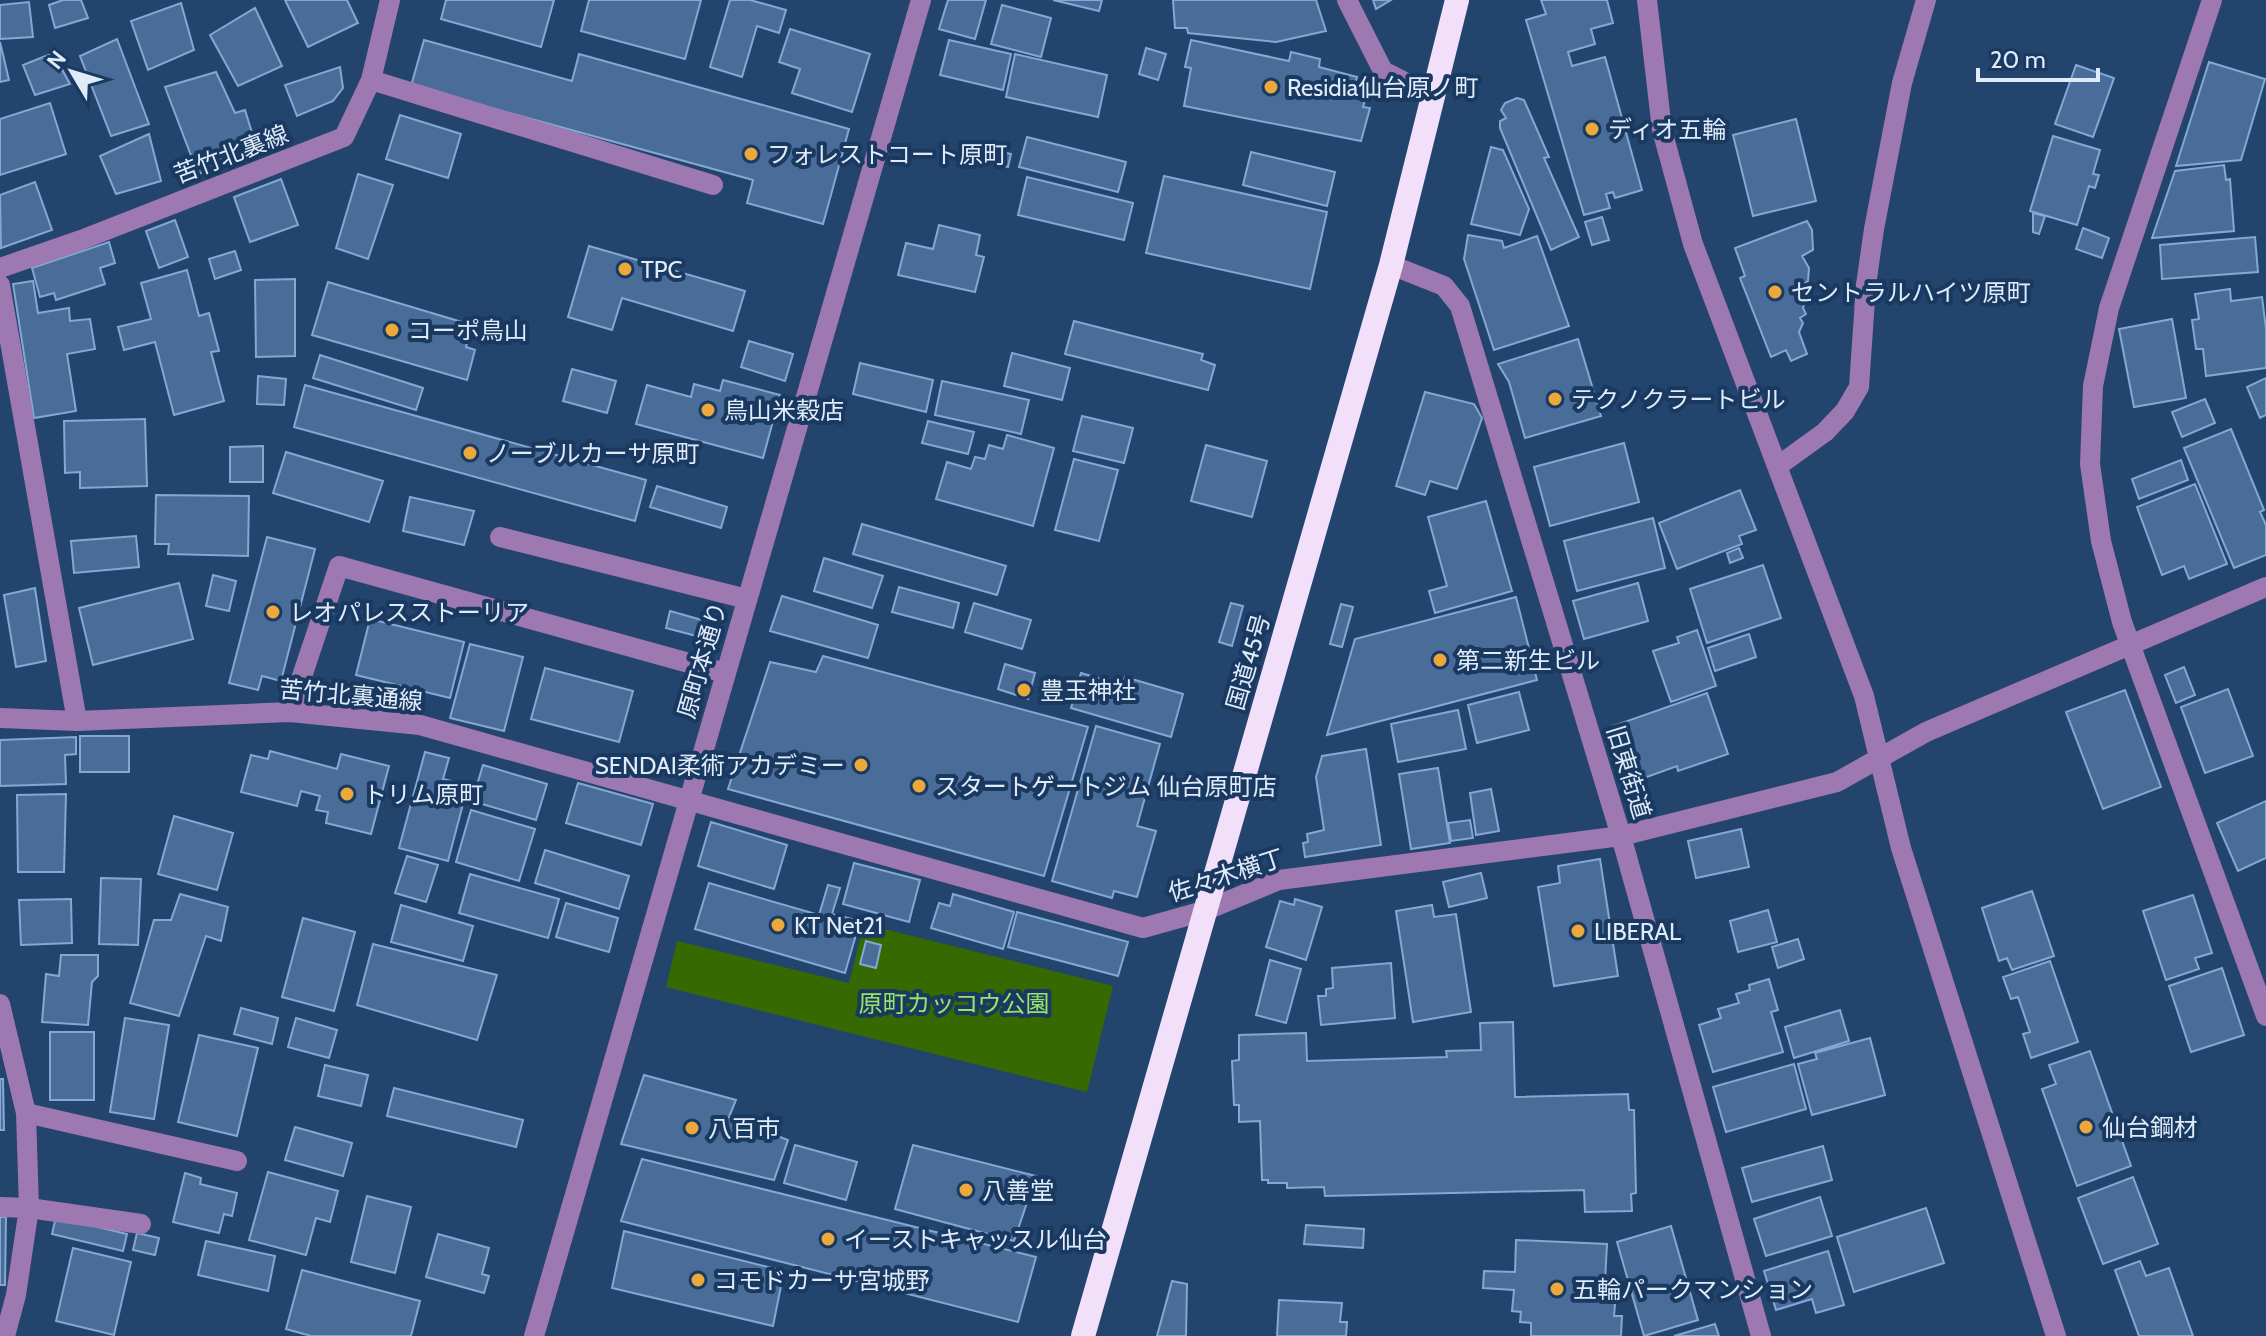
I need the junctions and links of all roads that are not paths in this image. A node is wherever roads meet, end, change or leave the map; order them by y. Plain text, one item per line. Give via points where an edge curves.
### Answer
1 (390, 0) edge
2 (921, 0) edge
3 (1347, 0) edge
4 (1457, 0) edge
5 (1647, 0) edge
6 (1926, 0) edge
7 (2212, 0) edge
8 (371, 80) junction
9 (1434, 97) junction
10 (713, 185) dead end
11 (1391, 265) junction
12 (0, 268) edge
13 (0, 285) edge
14 (1778, 466) junction
15 (500, 537) dead end
16 (2266, 587) edge
17 (747, 599) junction
18 (2131, 646) junction
19 (725, 673) junction
20 (290, 712) junction
21 (0, 718) edge
22 (77, 721) junction
23 (1878, 759) junction
24 (688, 800) junction
25 (1621, 836) junction
26 (1204, 911) junction
27 (0, 1004) edge
28 (2266, 1016) edge
29 (26, 1113) junction
30 (237, 1161) dead end
31 (0, 1207) edge
32 (29, 1208) junction
33 (141, 1224) dead end
34 (5, 1336) edge
35 (534, 1336) edge
36 (1083, 1336) edge
37 (1761, 1336) edge
38 (2056, 1336) edge

1 - 8 street, 苦竹北裏線
2 - 17 street, 原町本通り
3 - 9 street via 1383,71
4 - 9 highway, 国道45号
5 - 14 street via 1662,130 1693,244
6 - 14 street via 1902,83 1874,229 1859,387 1825,432
7 - 18 street via 2109,308 2093,386 2090,464 2101,541
8 - 10 street
8 - 12 street, 苦竹北裏線 via 344,137
9 - 11 highway, 国道45号
11 - 25 street, 旧東街道 via 1444,286 1460,306
11 - 26 highway, 国道45号
13 - 22 street
14 - 23 street via 1864,696
15 - 17 street
16 - 18 street, 佐々木横丁
17 - 19 street, 原町本通り
18 - 23 street, 佐々木横丁 via 1926,732
18 - 28 street
19 - 20 street via 339,566
19 - 24 street, 原町本通り
20 - 22 street, 苦竹北裏通線
20 - 24 street, 苦竹北裏通線 via 420,725
21 - 22 street, 苦竹北裏通線
23 - 25 street, 佐々木横丁 via 1837,782
23 - 38 street via 1901,848
24 - 26 street, 佐々木横丁 via 1143,928
24 - 35 street, 原町本通り
25 - 26 street, 佐々木横丁 via 1279,880
25 - 37 street, 旧東街道
26 - 36 highway, 国道45号
27 - 29 street
29 - 30 street
29 - 32 street
31 - 32 street
32 - 33 street
32 - 34 street

